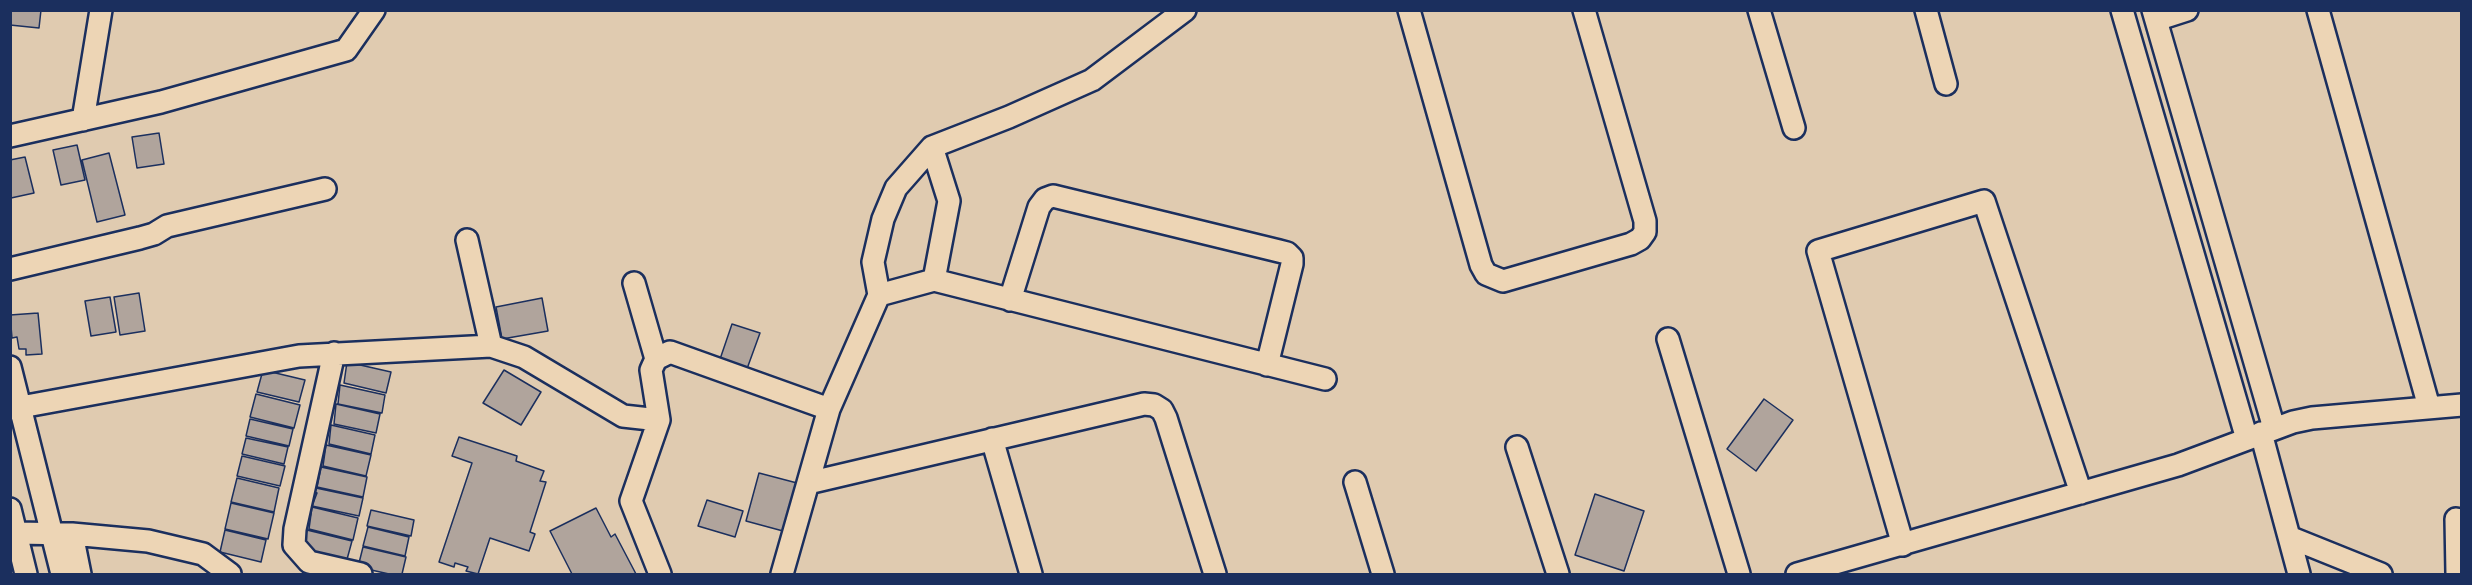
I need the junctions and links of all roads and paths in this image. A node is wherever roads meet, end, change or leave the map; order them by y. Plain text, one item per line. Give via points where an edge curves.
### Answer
1 (101, 10) edge
2 (374, 10) edge
3 (1185, 10) edge
4 (1409, 10) edge
5 (1584, 10) edge
6 (1759, 10) edge
7 (1926, 10) edge
8 (2122, 10) edge
9 (2187, 10) edge
10 (2319, 10) edge
11 (2154, 15) edge
12 (1946, 84) dead end
13 (83, 120) junction
14 (1794, 128) dead end
15 (10, 136) edge
16 (932, 147) junction
17 (326, 189) dead end
18 (467, 240) dead end
19 (10, 269) edge
20 (934, 280) junction
21 (634, 283) dead end
22 (879, 295) junction
23 (1010, 300) junction
24 (1668, 339) dead end
25 (491, 346) junction
26 (334, 353) junction
27 (656, 359) junction
28 (1267, 364) junction
29 (10, 367) edge
30 (1325, 379) dead end
31 (2462, 405) edge
32 (16, 408) edge
33 (829, 408) junction
34 (2429, 408) junction
35 (659, 420) junction
36 (2261, 433) junction
37 (992, 440) junction
38 (1517, 447) dead end
39 (1355, 482) dead end
40 (808, 483) junction
41 (2081, 493) junction
42 (10, 509) edge
43 (2462, 520) edge
44 (63, 534) junction
45 (2289, 537) junction
46 (16, 543) edge
47 (1903, 544) junction
48 (26, 574) edge
49 (62, 574) edge
50 (80, 574) edge
51 (230, 574) edge
52 (361, 574) edge
53 (660, 574) edge
54 (782, 574) edge
55 (1031, 574) edge
56 (1215, 574) edge
57 (1383, 574) edge
58 (1558, 574) edge
59 (1739, 574) edge
60 (1797, 574) edge
61 (2299, 574) edge
62 (2382, 574) edge
63 (2457, 574) edge

1 - 13 street
2 - 13 street via 346,50
3 - 16 street via 1092,80
4 - 5 street via 1481,265 1486,274 1503,281 1631,244 1645,232
6 - 14 street
7 - 12 street
8 - 36 street
9 - 11 street
10 - 34 street
11 - 36 street
13 - 15 street
16 - 20 street via 949,201
16 - 22 street via 896,188 883,219 873,262
17 - 19 street via 167,225 140,238
18 - 25 street
20 - 22 street
20 - 23 street
21 - 27 street
22 - 33 street
23 - 28 street
23 - 28 street via 1040,207 1053,196 1279,251 1292,258 1292,264
24 - 59 street
25 - 26 street
25 - 35 street via 524,357 623,416
26 - 32 street via 299,356
26 - 52 street via 294,545 309,562
27 - 33 street via 670,352
27 - 35 street via 651,370
28 - 30 street
29 - 32 street
31 - 34 street
32 - 44 street
33 - 40 street
34 - 36 street via 2312,418
35 - 53 street via 631,501
36 - 41 street via 2178,465
36 - 45 street
37 - 40 street
37 - 55 street
37 - 56 street via 1144,404 1154,405 1166,418
38 - 58 street
39 - 57 street
40 - 54 street
41 - 47 street
41 - 47 street via 1984,201 1818,252
42 - 46 street
43 - 63 street via 2456,519
44 - 46 street
44 - 49 street
44 - 50 street
44 - 51 street via 148,541 203,554
45 - 61 street
45 - 62 street
46 - 48 street
47 - 60 street

